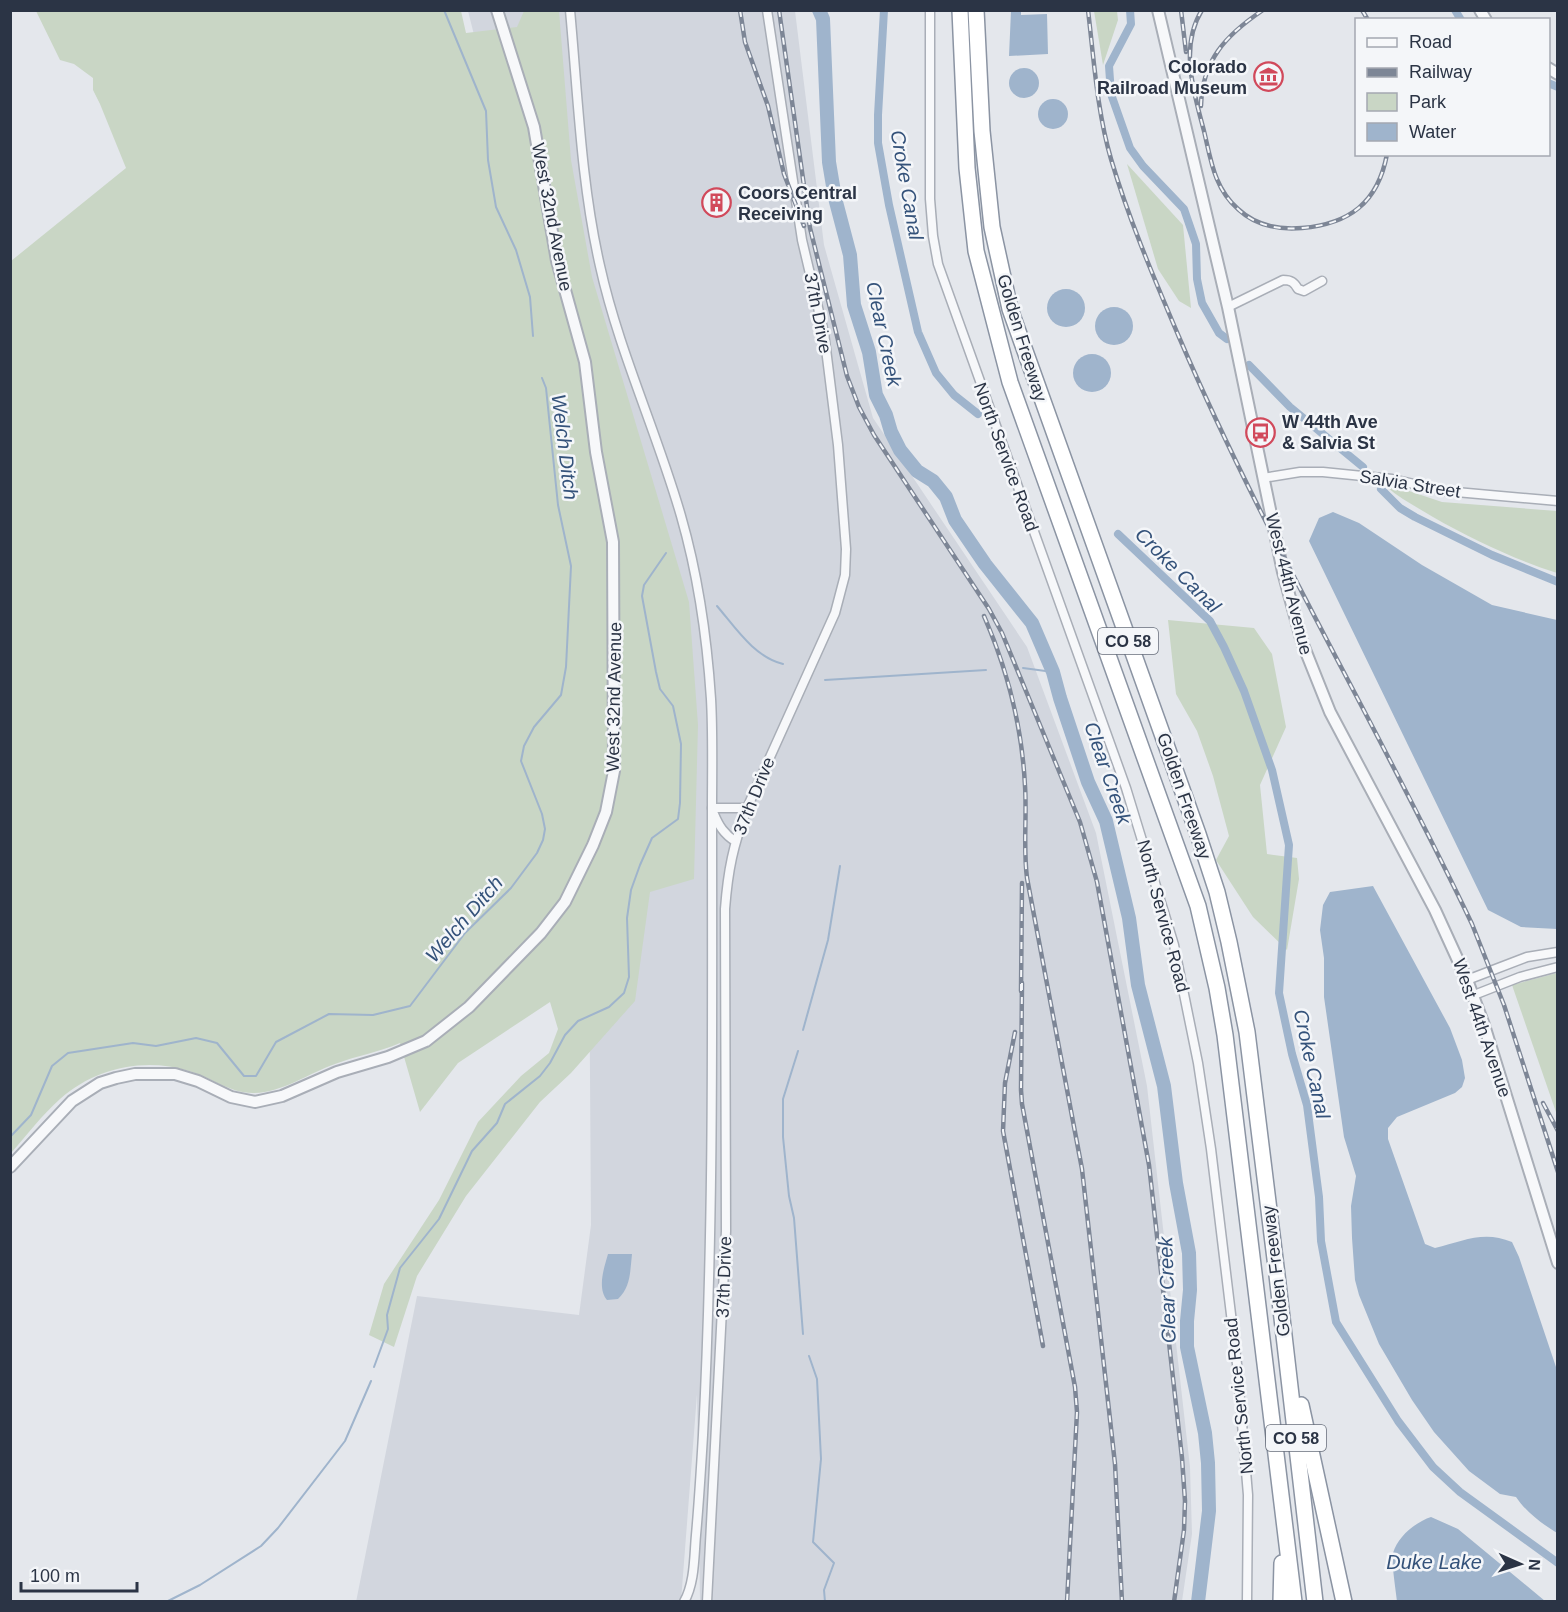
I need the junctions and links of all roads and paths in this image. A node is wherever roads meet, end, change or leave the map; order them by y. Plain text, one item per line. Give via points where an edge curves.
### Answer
1 (497, 10) edge
2 (570, 10) edge
3 (766, 10) edge
4 (930, 10) edge
5 (960, 10) edge
6 (976, 10) edge
7 (1158, 10) edge
8 (1322, 281) dead end
9 (1228, 307) junction
10 (1263, 478) junction
11 (1557, 501) edge
12 (712, 808) junction
13 (747, 808) junction
14 (735, 841) junction
15 (1557, 952) edge
16 (1557, 967) edge
17 (1467, 980) junction
18 (1474, 995) junction
19 (10, 1167) edge
20 (1557, 1263) edge
21 (1277, 1275) junction
22 (1273, 1422) junction
23 (684, 1602) edge
24 (707, 1602) edge
25 (1246, 1602) edge
26 (1281, 1602) edge
27 (1294, 1602) edge
28 (1315, 1602) edge
29 (1344, 1602) edge

1 - 19 street, West 32nd Avenue via 534,127 557,261 585,362 613,542 614,771 606,812 593,845 565,902 541,933 469,1007 426,1041 282,1096 255,1102 231,1097 175,1074 159,1072 116,1078 72,1101
2 - 12 street via 584,162 601,269 678,506 694,572 711,700
3 - 13 street, 37th Drive via 802,240 824,333 846,549 845,575 835,613
4 - 25 street, North Service Road via 930,200 938,264 1126,788 1163,905 1198,1063 1237,1364 1247,1486
5 - 22 highway, Golden Freeway / CO 58 via 967,168 976,251 1010,382 1194,894 1208,944 1225,1035
6 - 21 highway, Golden Freeway / CO 58 via 992,227 1010,309 1216,892 1246,1032
7 - 9 street, West 44th Avenue
8 - 9 street via 1304,291 1289,280 1282,280
9 - 10 street, West 44th Avenue
10 - 11 street, Salvia Street via 1323,472 1392,479 1444,491
10 - 17 street, West 44th Avenue via 1284,578 1310,666 1436,910
12 - 13 street
12 - 14 street via 719,826
12 - 23 street via 708,1340 694,1565
13 - 14 street, 37th Drive
14 - 24 street, 37th Drive via 725,909 726,1231
15 - 17 street via 1527,957
16 - 18 street via 1520,976
17 - 18 street, West 44th Avenue
18 - 20 street, West 44th Avenue
21 - 28 highway, Golden Freeway / CO 58
21 - 29 highway via 1312,1461
22 - 26 highway
22 - 27 highway, Golden Freeway / CO 58

